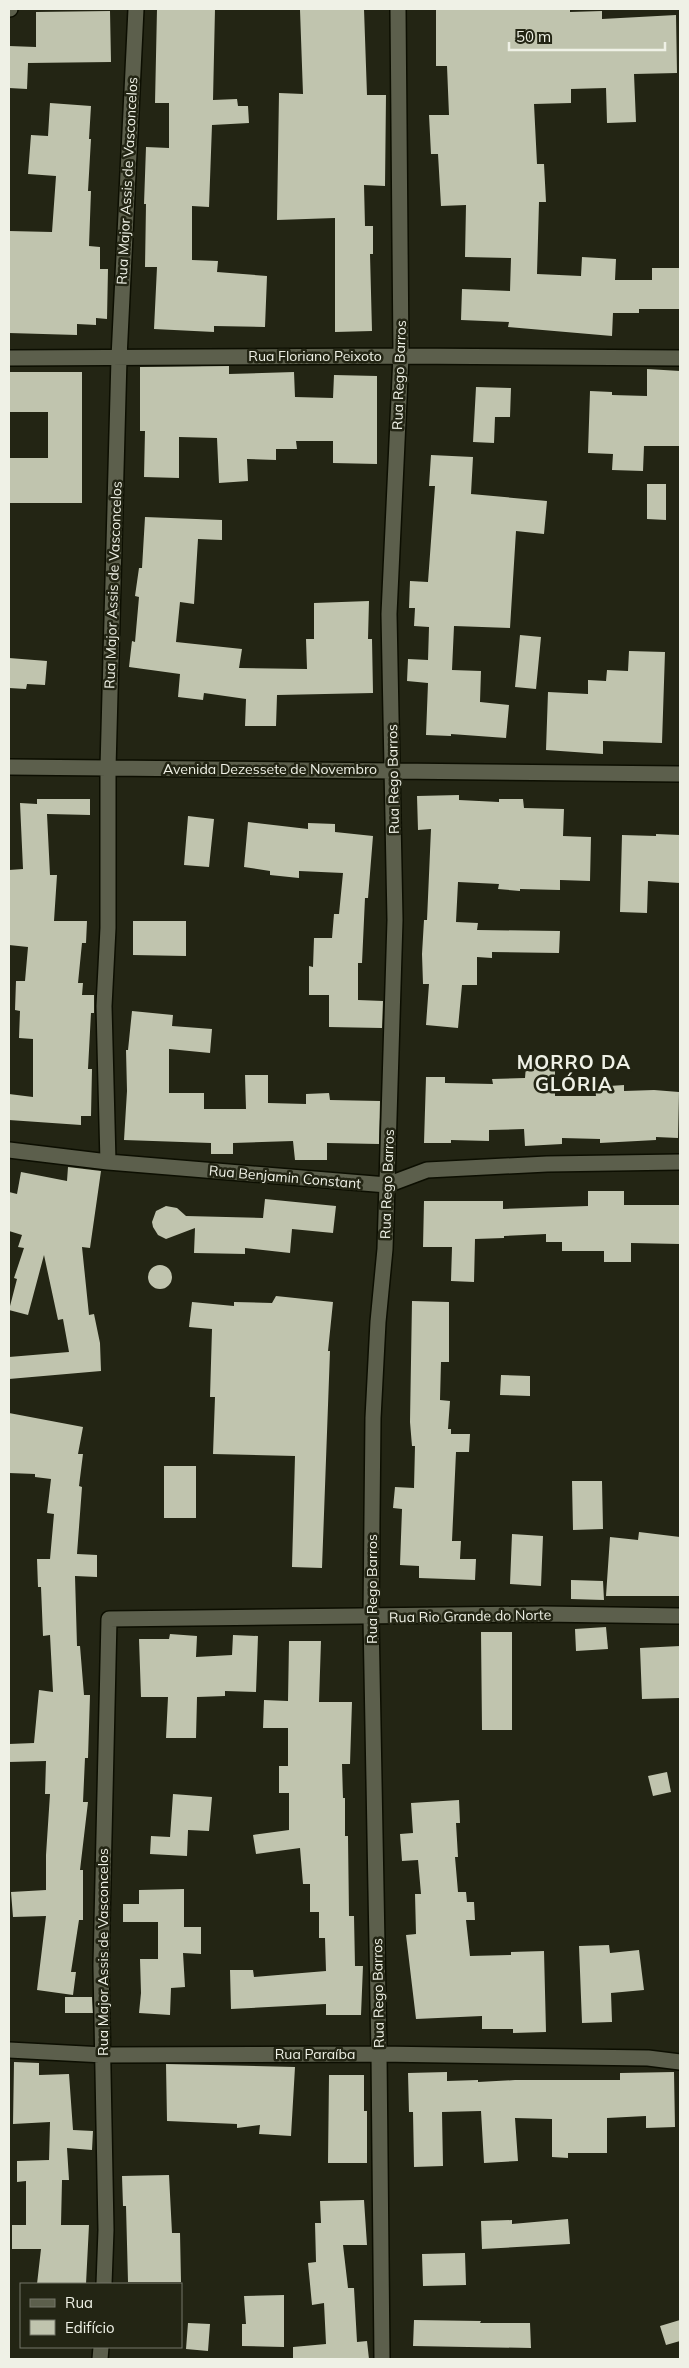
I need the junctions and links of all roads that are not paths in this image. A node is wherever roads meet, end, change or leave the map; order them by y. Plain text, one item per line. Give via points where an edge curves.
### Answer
1 (136, 9) edge
2 (398, 9) edge
3 (401, 356) junction
4 (9, 358) edge
5 (119, 358) junction
6 (680, 358) edge
7 (9, 767) edge
8 (108, 768) junction
9 (394, 770) junction
10 (680, 774) edge
11 (9, 1150) edge
12 (108, 1162) junction
13 (680, 1162) edge
14 (387, 1185) junction
15 (680, 1616) edge
16 (371, 1617) junction
17 (109, 1619) joint
18 (9, 2050) edge
19 (379, 2054) junction
20 (104, 2055) junction
21 (680, 2062) edge
22 (104, 2283) edge
23 (382, 2359) edge

1 - 5 street, Rua Major Assis de Vasconcelos
2 - 3 street, Rua Rego Barros
3 - 5 street, Rua Floriano Peixoto
3 - 6 street, Rua Floriano Peixoto
3 - 9 street, Rua Rego Barros via 389,614
4 - 5 street, Rua Floriano Peixoto
5 - 8 street, Rua Major Assis de Vasconcelos
7 - 8 street, Avenida Dezessete de Novembro
8 - 9 street, Avenida Dezessete de Novembro
8 - 12 street, Rua Major Assis de Vasconcelos via 108,928 104,1006
9 - 10 street, Avenida Dezessete de Novembro
9 - 14 street, Rua Rego Barros via 395,920
11 - 12 street, Rua Benjamin Constant
12 - 14 street, Rua Benjamin Constant
13 - 14 street, Rua Benjamin Constant via 427,1170
14 - 16 street, Rua Rego Barros via 373,1418
15 - 16 street, Rua Rio Grande do Norte
16 - 17 street, Rua Rio Grande do Norte
16 - 19 street, Rua Rego Barros
17 - 20 street, Rua Major Assis de Vasconcelos via 101,1966
18 - 20 street, Rua Paraíba
19 - 20 street, Rua Paraíba
19 - 21 street, Rua Paraíba via 648,2058
19 - 23 street, Rua Rego Barros
20 - 22 street, Rua Major Assis de Vasconcelos

